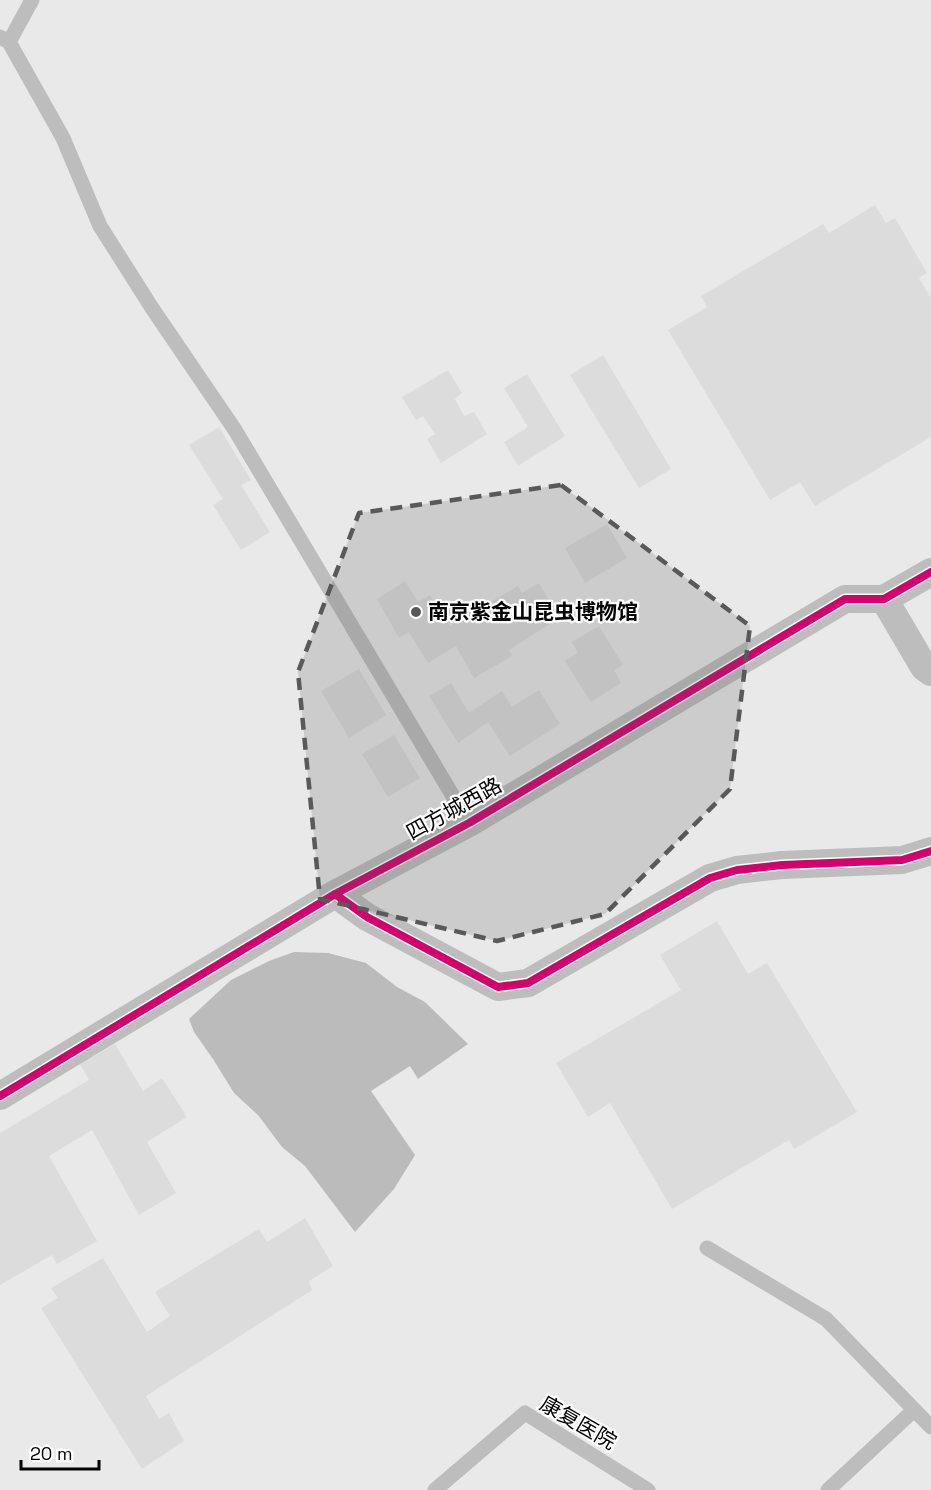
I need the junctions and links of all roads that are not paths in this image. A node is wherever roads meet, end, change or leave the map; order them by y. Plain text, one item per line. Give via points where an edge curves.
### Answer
1 (32, 0) edge
2 (4, 39) edge
3 (931, 572) edge
4 (884, 599) junction
5 (931, 672) edge
6 (469, 823) junction
7 (931, 851) edge
8 (335, 894) junction
9 (0, 1096) edge
10 (707, 1248) dead end
11 (914, 1410) junction
12 (931, 1427) edge
13 (435, 1490) edge
14 (648, 1490) edge
15 (828, 1490) edge

1 - 2 lane
2 - 6 lane via 63,138 100,226 235,430
3 - 4 street, 四方城西路
4 - 5 street via 924,667
4 - 6 street, 四方城西路 via 845,599
6 - 8 street, 四方城西路
7 - 8 street via 902,860 782,865 736,870 710,878 528,983 498,987 367,916
8 - 9 street, 四方城西路
10 - 11 lane via 826,1319
11 - 12 lane
11 - 15 lane
13 - 14 lane, 康复医院 via 525,1413

